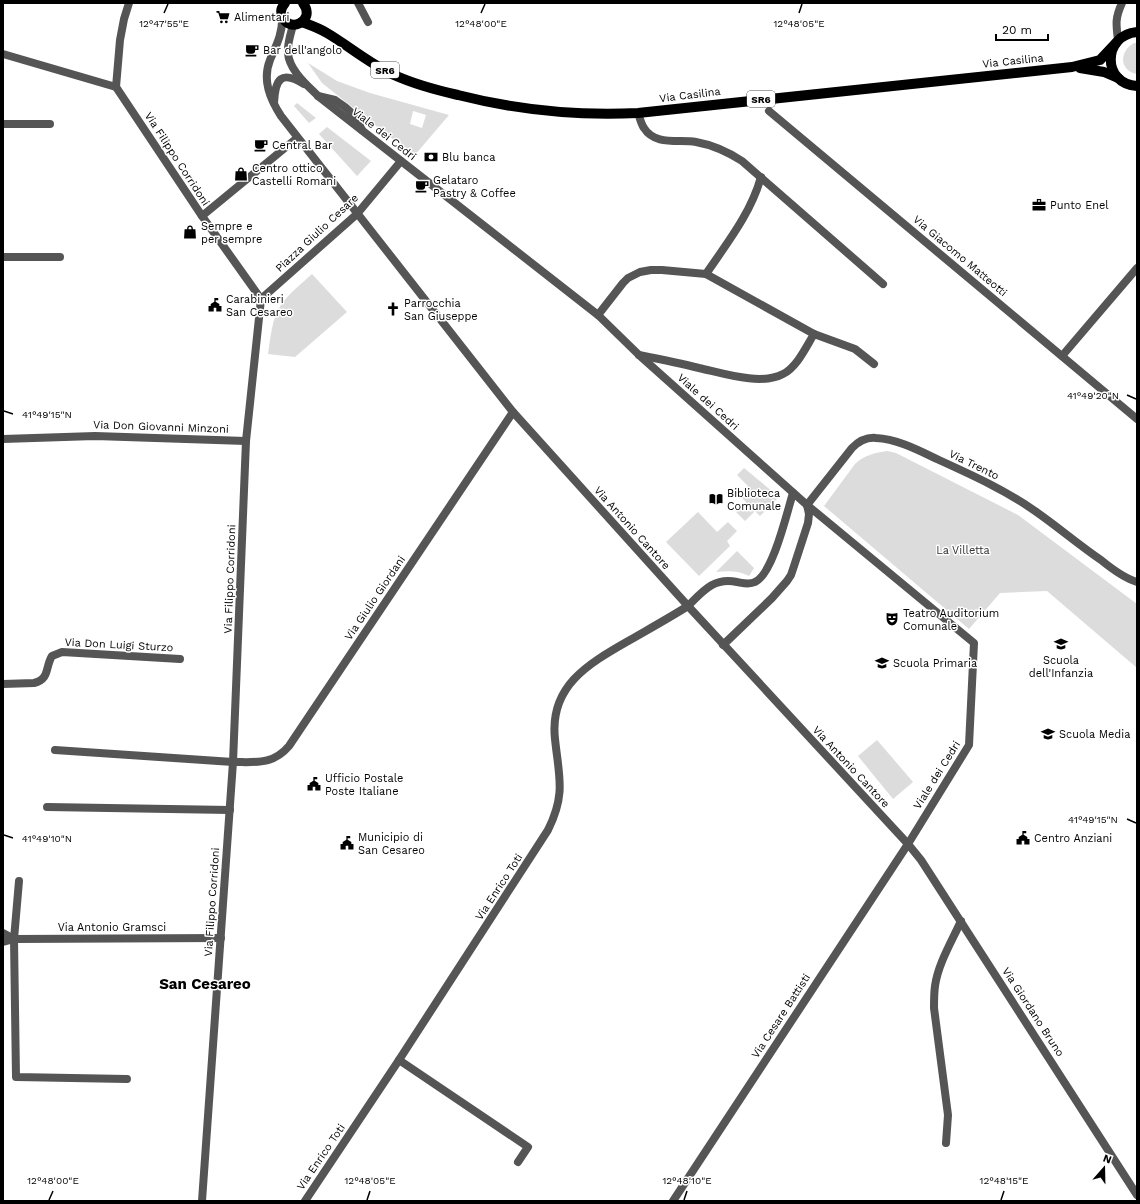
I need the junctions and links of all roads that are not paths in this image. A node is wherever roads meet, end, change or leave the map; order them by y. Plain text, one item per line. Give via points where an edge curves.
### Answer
1 (129, 3) edge
2 (358, 3) edge
3 (1122, 3) edge
4 (281, 9) edge
5 (303, 12) edge
6 (368, 22) dead end
7 (1137, 32) edge
8 (1117, 42) junction
9 (3, 54) edge
10 (1072, 67) junction
11 (1118, 78) junction
12 (1137, 86) edge
13 (116, 87) junction
14 (318, 96) junction
15 (274, 106) junction
16 (769, 111) dead end
17 (638, 113) junction
18 (3, 124) edge
19 (50, 124) dead end
20 (297, 138) junction
21 (400, 161) junction
22 (761, 177) junction
23 (357, 214) junction
24 (202, 216) junction
25 (3, 257) edge
26 (60, 257) dead end
27 (1137, 268) edge
28 (706, 274) junction
29 (884, 284) dead end
30 (261, 299) junction
31 (598, 315) junction
32 (814, 334) junction
33 (639, 355) junction
34 (1062, 356) junction
35 (874, 364) dead end
36 (513, 412) junction
37 (1137, 419) edge
38 (3, 439) edge
39 (246, 441) junction
40 (794, 493) junction
41 (806, 505) junction
42 (1137, 582) edge
43 (688, 606) junction
44 (723, 645) junction
45 (180, 659) dead end
46 (3, 684) edge
47 (54, 750) dead end
48 (233, 762) junction
49 (47, 807) dead end
50 (230, 810) junction
51 (908, 844) junction
52 (19, 881) dead end
53 (961, 921) junction
54 (3, 934) edge
55 (221, 938) junction
56 (14, 939) junction
57 (3, 942) edge
58 (399, 1060) junction
59 (127, 1079) dead end
60 (946, 1143) dead end
61 (518, 1162) dead end
62 (1137, 1195) edge
63 (202, 1201) edge
64 (305, 1201) edge
65 (673, 1201) edge

1 - 13 street via 120,40
2 - 6 street
3 - 8 street via 1117,14
4 - 5 main road, Via Casilina via 287,22
4 - 15 street via 281,32 268,65 267,76 268,91
5 - 14 street, Viale dei Cedri via 288,52 289,59 298,74
5 - 17 main road, Via Casilina / SR6 via 326,32 384,70 433,88 467,98 528,109 571,114
7 - 8 main road, SR6 via 1128,34
8 - 10 main road, Via Casilina / SR6 via 1100,60
8 - 11 main road via 1112,50 1111,61 1113,72
9 - 13 street
10 - 11 main road, Via Casilina / SR6 via 1098,70
10 - 17 main road, Via Casilina / SR6
11 - 12 main road, SR6 via 1127,84
13 - 24 street, Via Filippo Corridoni
14 - 15 street via 297,80 283,78 277,84
14 - 21 street, Viale dei Cedri
15 - 20 street, Via Antonio Cantore
16 - 34 street, Via Giacomo Matteotti
17 - 22 street via 644,128 654,137 716,147 742,161
18 - 19 street
20 - 23 street, Via Antonio Cantore
20 - 24 street
21 - 23 street, Piazza Giulio Cesare
21 - 31 street, Viale dei Cedri
22 - 28 street via 745,216
22 - 29 street
23 - 30 street, Piazza Giulio Cesare
23 - 36 street, Via Antonio Cantore
24 - 30 street, Via Filippo Corridoni
25 - 26 street
27 - 34 street
28 - 31 street via 662,270 640,272 623,283
28 - 32 street
30 - 39 street, Via Filippo Corridoni
31 - 33 street, Viale dei Cedri
32 - 33 street via 796,362 784,374 762,379
32 - 35 street via 855,349
33 - 40 street, Viale dei Cedri
34 - 37 street, Via Giacomo Matteotti
36 - 43 street, Via Antonio Cantore
36 - 48 street, Via Giulio Giordani via 289,746 269,761
38 - 39 street, Via Don Giovanni Minzoni via 96,436
39 - 48 street, Via Filippo Corridoni
40 - 41 street, Viale dei Cedri
40 - 43 street, Via Enrico Toti via 772,560 763,575 756,582 749,584 726,581 716,583
41 - 42 street, Via Trento via 858,442 870,438 888,440 930,456 1005,492 1041,515 1113,569
41 - 44 street via 808,523 791,575 772,598
41 - 51 street, Viale dei Cedri via 974,643 969,744
43 - 44 street, Via Antonio Cantore
43 - 58 street, Via Enrico Toti via 600,658 568,686 557,707 555,722 560,787 559,802 553,820 544,838
44 - 51 street, Via Antonio Cantore
45 - 46 street, Via Don Luigi Sturzo via 62,652 52,656 46,674 39,682
47 - 48 street, Via Giulio Giordani
48 - 50 street, Via Filippo Corridoni
49 - 50 street
50 - 55 street, Via Filippo Corridoni
51 - 53 street, Via Giordano Bruno
51 - 65 street, Via Cesare Battisti
52 - 56 street
53 - 60 street via 936,978 934,994 948,1115
53 - 62 street, Via Giordano Bruno
54 - 56 street
55 - 56 street, Via Antonio Gramsci
55 - 63 street, Via Filippo Corridoni
56 - 57 street, Via Antonio Gramsci
56 - 59 street via 16,1077
58 - 61 street via 528,1147
58 - 64 street, Via Enrico Toti

